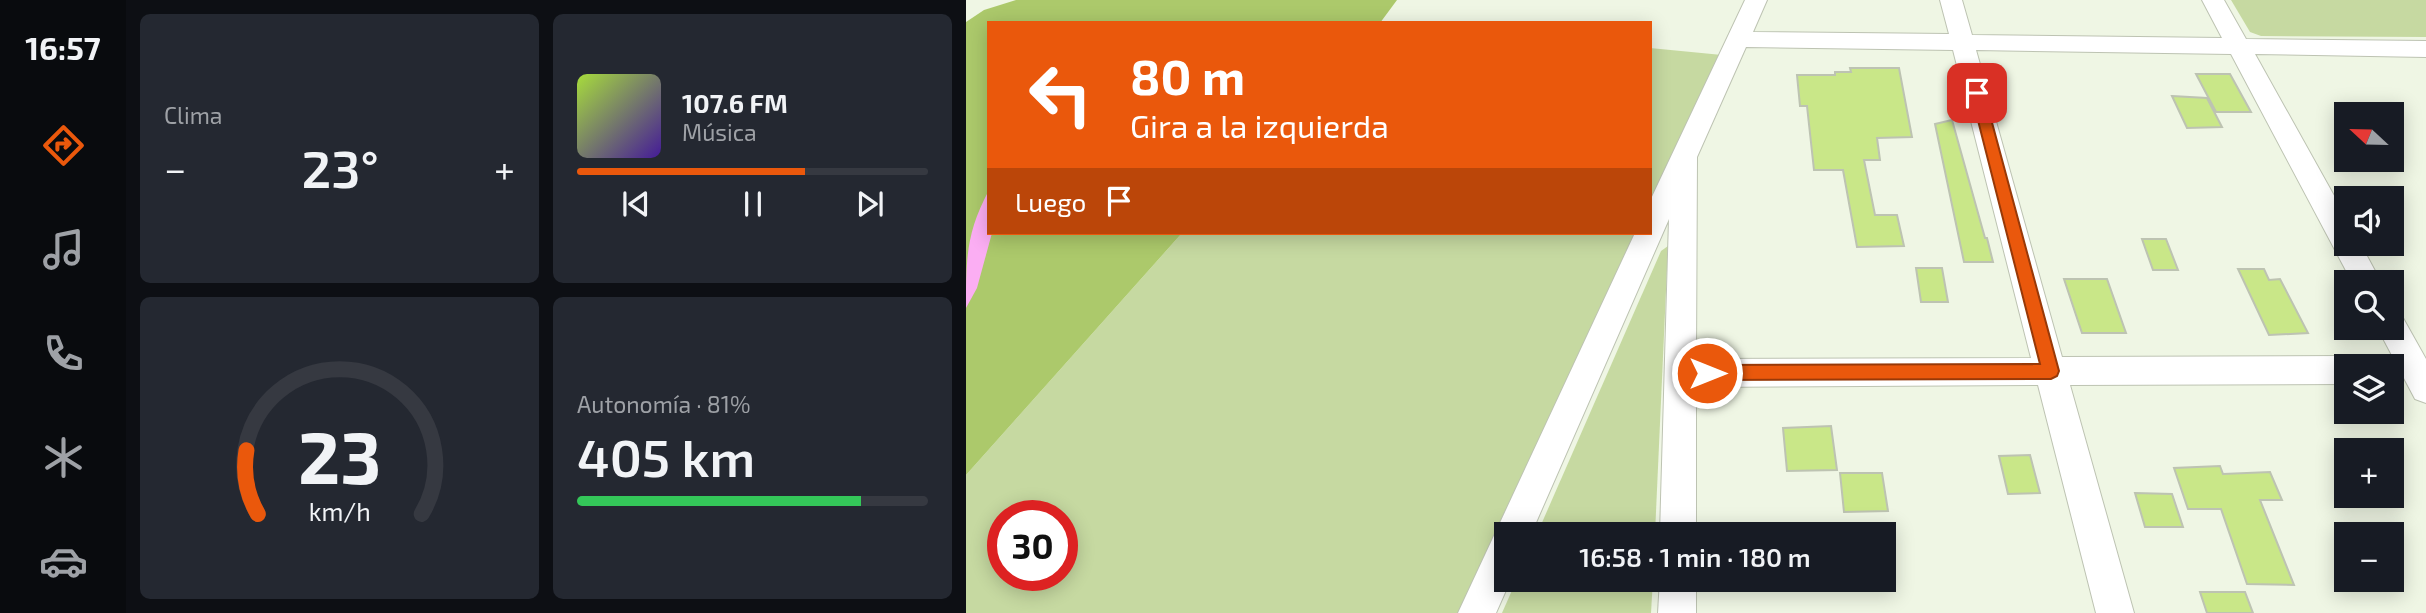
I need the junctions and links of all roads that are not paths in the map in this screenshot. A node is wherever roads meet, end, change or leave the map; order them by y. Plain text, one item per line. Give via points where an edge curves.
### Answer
1 (1756, 0) edge
2 (1951, 0) edge
3 (2213, 0) edge
4 (1738, 39) junction
5 (1964, 43) junction
6 (2239, 47) junction
7 (2426, 49) edge
8 (1684, 157) junction
9 (1652, 228) edge
10 (1649, 235) edge
11 (2360, 270) edge
12 (2398, 340) edge
13 (2334, 370) edge
14 (2051, 371) junction
15 (1681, 373) junction
16 (2415, 375) edge
17 (1518, 522) edge
18 (1678, 522) edge
19 (1494, 576) edge
20 (1678, 592) edge
21 (1477, 613) edge
22 (1677, 613) edge
23 (2115, 613) edge

1 - 4 street
2 - 5 street
3 - 6 street
4 - 5 street
4 - 8 street
5 - 6 street
5 - 14 street
6 - 7 street
6 - 11 street
8 - 9 street
8 - 15 street
10 - 17 street
12 - 16 street
13 - 14 street
14 - 15 street
14 - 23 street
15 - 18 street
19 - 21 street
20 - 22 street

